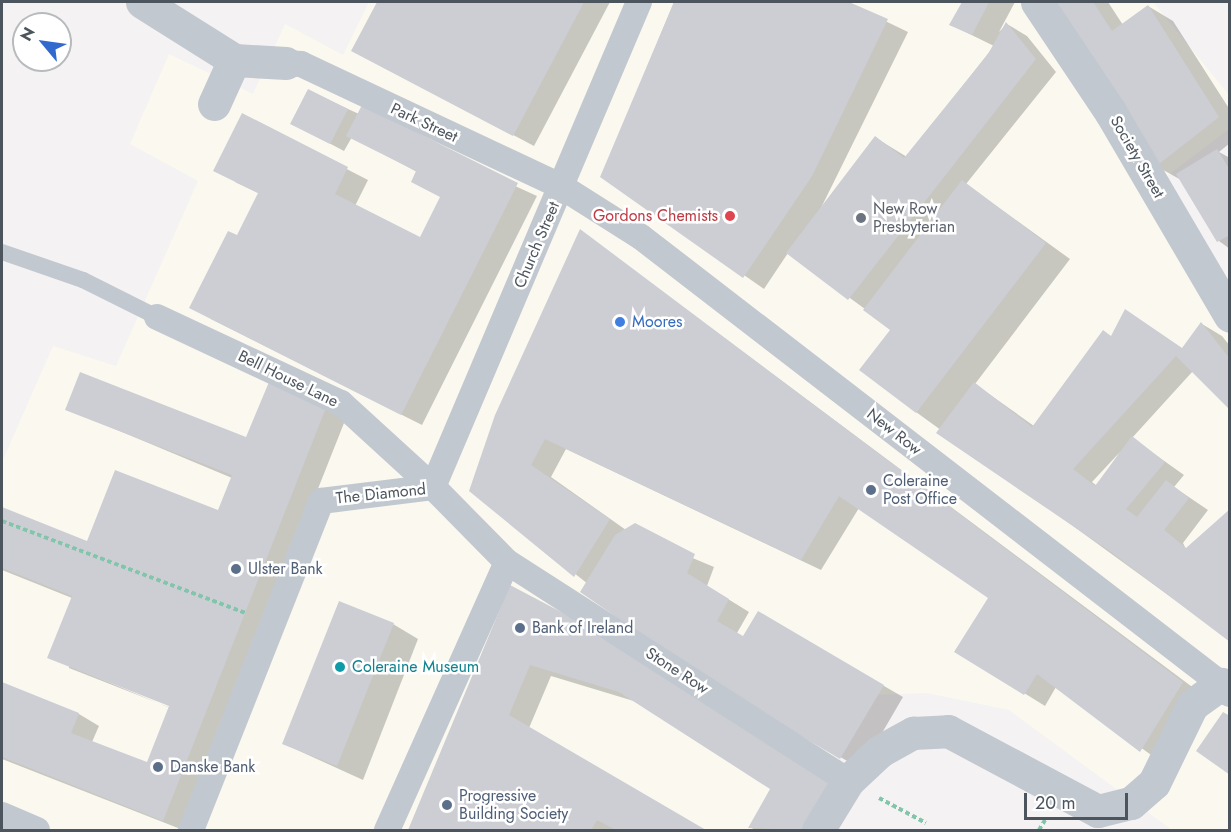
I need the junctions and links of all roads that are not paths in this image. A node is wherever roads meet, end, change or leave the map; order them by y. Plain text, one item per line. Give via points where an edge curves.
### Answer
1 (142, 2) edge
2 (639, 2) edge
3 (1037, 2) edge
4 (234, 60) junction
5 (286, 63) joint
6 (214, 104) dead end
7 (562, 187) junction
8 (2, 252) edge
9 (1230, 316) edge
10 (157, 317) joint
11 (433, 487) junction
12 (507, 562) junction
13 (1225, 687) edge
14 (848, 781) junction
15 (2, 815) edge
16 (37, 831) edge
17 (190, 831) edge
18 (387, 831) edge
19 (818, 831) edge

1 - 4 street
2 - 7 street, Church Street
3 - 9 street, Society Street via 1111,113
4 - 5 street
4 - 6 street
5 - 7 street, Park Street via 301,64
7 - 11 street, Church Street
7 - 13 street, New Row via 641,237
8 - 10 lane via 83,280
10 - 11 street, Bell House Lane via 341,403
11 - 12 street, The Diamond
11 - 17 street, The Diamond via 321,501
12 - 14 street, Stone Row
12 - 18 street
13 - 14 street, New Row via 1192,705 1154,783 1131,803 1098,811 948,732 913,733 880,751
14 - 19 street, New Row
15 - 16 street

